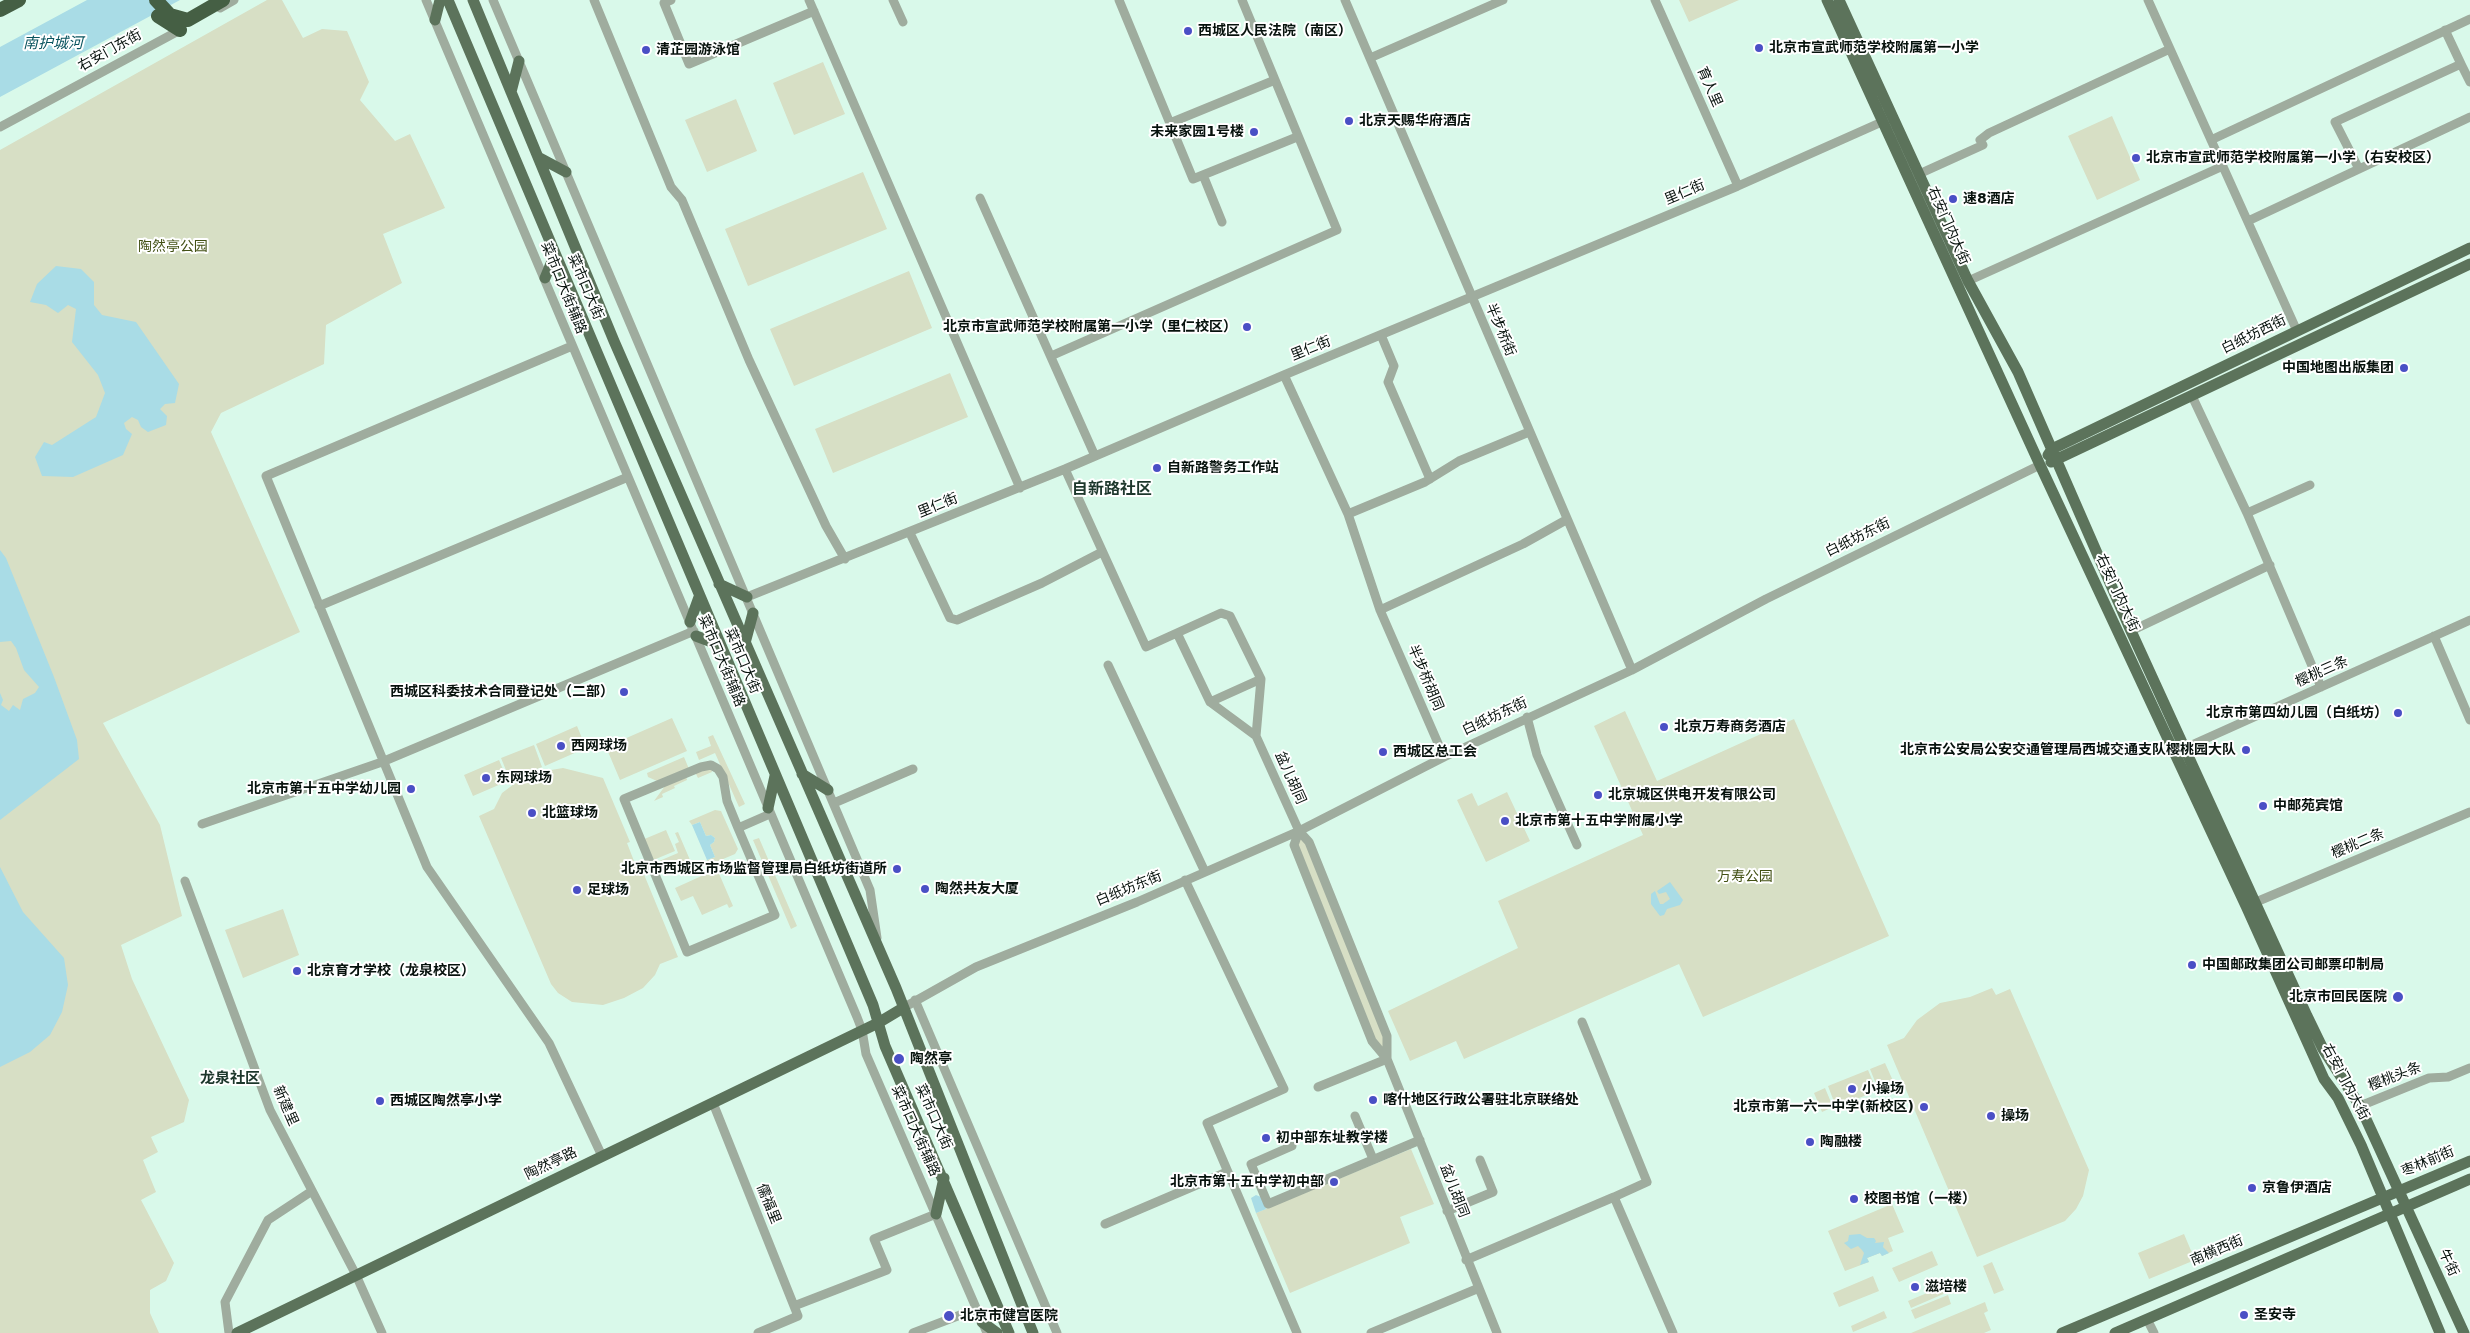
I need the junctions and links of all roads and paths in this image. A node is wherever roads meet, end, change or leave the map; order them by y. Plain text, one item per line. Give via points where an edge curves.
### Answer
1 (29, 0) edge
2 (147, 0) edge
3 (156, 0) edge
4 (223, 0) edge
5 (234, 0) edge
6 (426, 0) edge
7 (440, 0) edge
8 (448, 0) edge
9 (473, 0) edge
10 (493, 0) edge
11 (594, 0) edge
12 (670, 0) edge
13 (809, 0) edge
14 (893, 0) edge
15 (1119, 0) edge
16 (1242, 0) edge
17 (1345, 0) edge
18 (1503, 0) edge
19 (1655, 0) edge
20 (1827, 0) edge
21 (1839, 0) edge
22 (2148, 0) edge
23 (16, 2) edge
24 (0, 10) edge
25 (814, 12) junction
26 (166, 18) junction
27 (2470, 19) edge
28 (435, 20) junction
29 (903, 22) dead end
30 (180, 30) junction
31 (2445, 30) junction
32 (2170, 49) junction
33 (1370, 58) junction
34 (519, 60) junction
35 (2461, 64) junction
36 (1275, 80) junction
37 (2470, 82) edge
38 (511, 92) junction
39 (2470, 118) edge
40 (1884, 121) junction
41 (1170, 124) junction
42 (0, 127) edge
43 (1297, 136) junction
44 (2211, 140) junction
45 (538, 157) junction
46 (2223, 166) junction
47 (2358, 169) junction
48 (566, 172) junction
49 (1919, 174) junction
50 (1203, 175) junction
51 (1738, 186) junction
52 (980, 198) dead end
53 (2248, 221) junction
54 (1222, 222) dead end
55 (2470, 248) edge
56 (555, 254) junction
57 (2470, 264) edge
58 (545, 278) junction
59 (1968, 281) junction
60 (1472, 298) junction
61 (2297, 331) junction
62 (1381, 335) junction
63 (572, 346) junction
64 (1051, 356) junction
65 (1284, 375) junction
66 (2192, 396) junction
67 (1529, 432) junction
68 (2052, 449) junction
69 (1095, 456) junction
70 (2057, 461) junction
71 (2040, 465) junction
72 (1065, 469) junction
73 (628, 478) junction
74 (1430, 479) junction
75 (2310, 485) dead end
76 (1020, 488) junction
77 (2247, 513) junction
78 (1348, 514) junction
79 (1566, 520) junction
80 (910, 533) junction
81 (1102, 552) junction
82 (846, 559) junction
83 (2270, 565) junction
84 (719, 584) junction
85 (699, 597) junction
86 (747, 597) junction
87 (319, 606) junction
88 (1380, 610) junction
89 (753, 612) junction
90 (2470, 620) edge
91 (693, 630) junction
92 (2131, 631) junction
93 (1177, 633) junction
94 (2434, 636) junction
95 (745, 643) junction
96 (720, 645) junction
97 (1108, 665) dead end
98 (1632, 670) junction
99 (1261, 679) junction
100 (2322, 687) junction
101 (1210, 702) junction
102 (1528, 717) junction
103 (2470, 720) edge
104 (1256, 736) junction
105 (2180, 751) junction
106 (1444, 757) junction
107 (382, 762) junction
108 (913, 770) dead end
109 (801, 773) junction
110 (775, 776) junction
111 (828, 790) junction
112 (834, 803) junction
113 (769, 811) junction
114 (2470, 812) edge
115 (202, 824) dead end
116 (738, 828) junction
117 (1299, 831) junction
118 (1577, 845) dead end
119 (1205, 872) junction
120 (185, 880) dead end
121 (1186, 880) junction
122 (2251, 904) junction
123 (879, 948) junction
124 (915, 1000) junction
125 (903, 1008) junction
126 (1582, 1022) dead end
127 (878, 1023) junction
128 (862, 1030) junction
129 (1387, 1059) junction
130 (2470, 1068) edge
131 (1318, 1087) dead end
132 (713, 1103) junction
133 (2360, 1106) junction
134 (1355, 1116) dead end
135 (1420, 1140) junction
136 (1292, 1146) dead end
137 (602, 1156) junction
138 (1373, 1159) junction
139 (1480, 1160) dead end
140 (2470, 1161) edge
141 (1227, 1172) junction
142 (944, 1178) junction
143 (2470, 1180) edge
144 (312, 1191) junction
145 (2398, 1191) junction
146 (1614, 1197) junction
147 (2383, 1197) junction
148 (2405, 1207) junction
149 (1447, 1211) junction
150 (2391, 1213) junction
151 (936, 1214) junction
152 (1105, 1224) dead end
153 (1466, 1260) junction
154 (356, 1275) junction
155 (1478, 1288) junction
156 (794, 1306) junction
157 (976, 1309) junction
158 (2147, 1319) junction
159 (984, 1328) edge
160 (229, 1333) edge
161 (236, 1333) edge
162 (382, 1333) edge
163 (758, 1333) edge
164 (913, 1333) edge
165 (997, 1333) edge
166 (1009, 1333) edge
167 (1033, 1333) edge
168 (1057, 1333) edge
169 (1297, 1333) edge
170 (1371, 1333) edge
171 (1497, 1333) edge
172 (1673, 1333) edge
173 (2062, 1333) edge
174 (2114, 1333) edge
175 (2154, 1333) edge
176 (2440, 1333) edge
177 (2464, 1333) edge

1 - 23 highway
2 - 26 highway
3 - 26 highway
4 - 26 highway via 188,20
5 - 30 street, 右安门东街
6 - 28 street, 菜市口大街辅路
7 - 28 main road
8 - 56 main road, 菜市口大街
9 - 38 main road, 菜市口大街
10 - 34 street
11 - 82 street via 671,187 682,200 749,360 826,526
12 - 25 street via 664,3 689,64
13 - 25 street
14 - 29 street
15 - 41 street
16 - 36 street
17 - 33 street, 半步桥街
18 - 33 street
19 - 51 street, 育人里
20 - 40 main road, 右安门内大街
21 - 49 main road, 右安门内大街
22 - 32 street
23 - 24 highway
25 - 76 street
26 - 30 highway
27 - 31 street
28 - 58 street, 菜市口大街辅路
30 - 42 street, 右安门东街
31 - 35 street
31 - 44 street
32 - 44 street
32 - 49 street via 1989,133 1980,140 1982,145
33 - 60 street, 半步桥街
34 - 38 main road
34 - 48 street
35 - 37 street
35 - 47 street via 2335,122
36 - 41 street
36 - 43 street
38 - 45 main road, 菜市口大街
39 - 47 street
40 - 51 street, 里仁街
40 - 71 main road, 右安门内大街
41 - 50 street via 1193,179
43 - 50 street
43 - 64 street via 1337,230
44 - 46 street
45 - 48 main road
45 - 84 main road, 菜市口大街
46 - 53 street
46 - 59 street
47 - 53 street
48 - 86 street
49 - 59 main road, 右安门内大街
50 - 54 street
51 - 60 street, 里仁街
52 - 64 street
53 - 61 street
55 - 61 main road, 白纸坊西街
56 - 58 main road
56 - 85 main road, 菜市口大街
57 - 66 main road, 白纸坊西街
58 - 63 street, 菜市口大街辅路
59 - 68 main road, 右安门内大街 via 2018,372
60 - 62 street, 里仁街
60 - 67 street, 半步桥街
61 - 68 main road, 白纸坊西街
62 - 65 street, 里仁街
62 - 74 street via 1394,366 1388,382
63 - 73 street, 菜市口大街辅路
63 - 87 street via 266,476
64 - 69 street
65 - 69 street, 里仁街
65 - 78 street, 半步桥胡同
66 - 70 main road, 白纸坊西街
66 - 77 street
67 - 74 street via 1459,462
67 - 79 street, 半步桥街
68 - 70 main road, 右安门内大街
68 - 71 main road
69 - 72 street, 里仁街
70 - 71 main road, 白纸坊西街
70 - 92 main road, 右安门内大街
71 - 98 street, 白纸坊东街 via 1766,598
71 - 105 main road, 右安门内大街
72 - 76 street, 里仁街
72 - 81 street
73 - 87 street
73 - 91 street, 菜市口大街辅路
74 - 78 street
75 - 77 street
76 - 80 street, 里仁街
77 - 83 street
78 - 88 street, 半步桥胡同
79 - 88 street via 1523,544
79 - 98 street, 半步桥街
80 - 81 street via 950,618 954,619 1042,583
80 - 82 street, 里仁街
81 - 93 street via 1146,647
82 - 86 street, 里仁街
83 - 92 street
83 - 100 street
84 - 86 main road
84 - 95 main road, 菜市口大街
85 - 91 main road
85 - 96 main road, 菜市口大街
86 - 89 street
87 - 107 street
88 - 106 street, 半步桥胡同
89 - 95 main road
89 - 111 street
90 - 94 street, 樱桃三条
91 - 96 main road
91 - 107 street
91 - 113 street, 菜市口大街辅路
92 - 105 main road, 右安门内大街
93 - 99 street via 1221,613 1230,616
93 - 101 street
94 - 100 street, 樱桃三条
94 - 103 street
95 - 109 main road, 菜市口大街
96 - 110 main road, 菜市口大街
97 - 119 street
98 - 102 street, 白纸坊东街
99 - 101 street
99 - 104 street
100 - 105 street, 樱桃三条
101 - 104 street
102 - 106 street, 白纸坊东街
102 - 118 street via 1537,755
104 - 117 street, 盆儿胡同
105 - 122 main road, 右安门内大街
106 - 117 street, 白纸坊东街
107 - 115 street
107 - 137 street via 427,867 549,1043
108 - 112 street
109 - 111 main road
109 - 123 main road, 菜市口大街
110 - 113 main road
110 - 127 main road, 菜市口大街
111 - 112 street
112 - 123 street via 870,890
113 - 116 street
113 - 128 street, 菜市口大街辅路
114 - 122 street, 樱桃二条
116 - 116 street via 775,915 687,952 624,799 701,766 711,765 718,768 723,777 727,801
117 - 119 street, 白纸坊东街
117 - 129 street, 盆儿胡同 via 1309,842 1387,1036
117 - 129 street, 盆儿胡同 via 1294,845 1372,1041
119 - 121 street, 白纸坊东街
120 - 144 street, 新建里 via 270,1110
121 - 124 street, 白纸坊东街 via 976,967
121 - 141 street via 1284,1089 1207,1123
122 - 133 main road, 右安门内大街 via 2323,1049
122 - 147 main road, 右安门内大街 via 2324,1079 2338,1098
123 - 125 main road, 菜市口大街
124 - 125 street, 白纸坊东街
124 - 168 street
125 - 127 main road, 陶然亭路
125 - 167 main road, 菜市口大街
126 - 146 street via 1647,1182
127 - 128 main road, 陶然亭路
127 - 142 main road, 菜市口大街 via 885,1046
128 - 132 main road, 陶然亭路
128 - 151 street, 菜市口大街辅路 via 866,1054
129 - 131 street
129 - 135 street, 盆儿胡同
130 - 133 street, 樱桃头条 via 2448,1077 2429,1078
132 - 137 main road, 陶然亭路
132 - 156 street, 儒福里
133 - 145 main road, 右安门内大街
134 - 138 street
135 - 138 street
135 - 149 street, 盆儿胡同
136 - 138 street via 1251,1164 1268,1204
137 - 154 main road, 陶然亭路
139 - 149 street via 1493,1192
140 - 145 main road, 枣林前街
141 - 152 street
141 - 169 street
142 - 151 main road
142 - 166 main road, 菜市口大街
143 - 148 main road
144 - 154 street, 新建里
144 - 160 street via 268,1220 225,1302
145 - 147 main road, 枣林前街
145 - 148 main road, 右安门内大街
146 - 153 street
146 - 172 street
147 - 150 main road, 右安门内大街
147 - 173 main road, 南横西街
148 - 150 main road
148 - 177 main road, 牛街
149 - 153 street, 盆儿胡同
150 - 158 main road
150 - 176 main road
151 - 156 street via 874,1239 887,1270
151 - 157 street, 菜市口大街辅路
153 - 155 street, 盆儿胡同
154 - 161 main road, 陶然亭路
154 - 162 street, 新建里
155 - 170 street
155 - 171 street, 盆儿胡同
156 - 163 street, 儒福里 via 798,1316
157 - 159 street, 菜市口大街辅路
157 - 164 street
158 - 174 main road
158 - 175 street
159 - 165 main road

